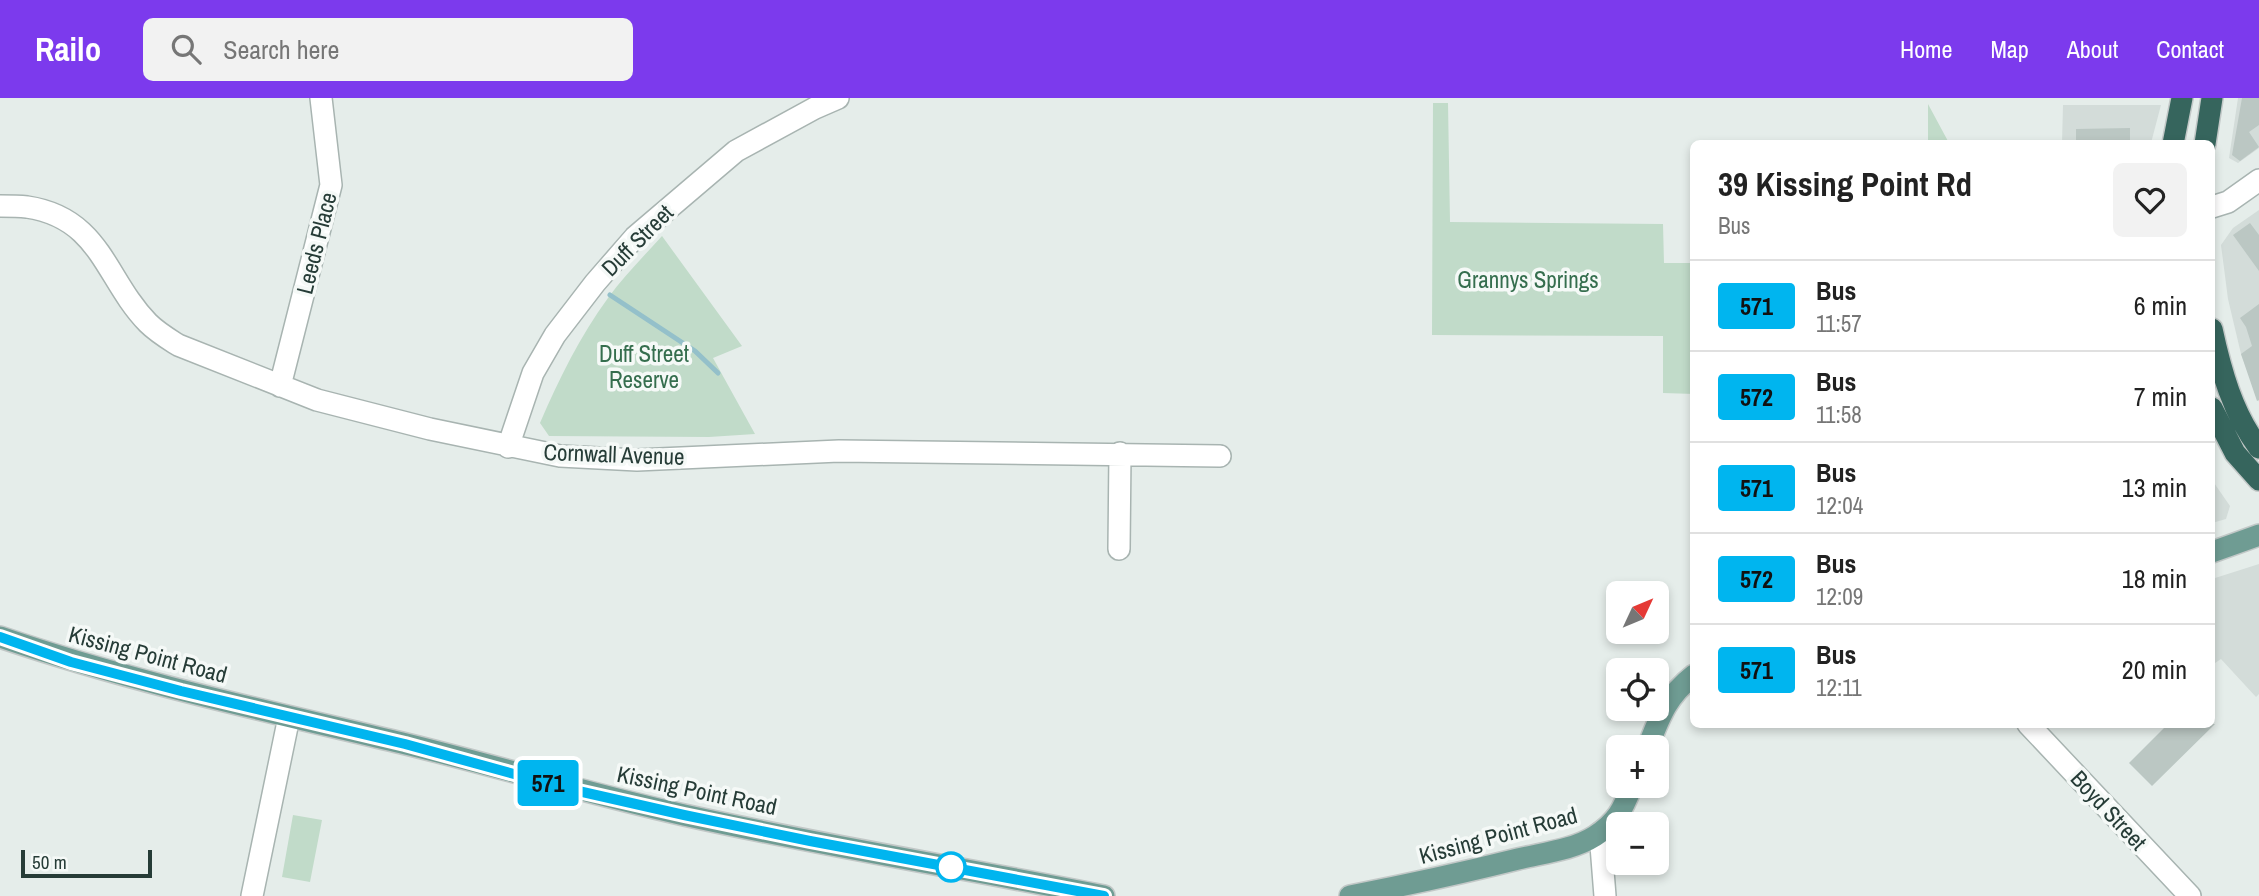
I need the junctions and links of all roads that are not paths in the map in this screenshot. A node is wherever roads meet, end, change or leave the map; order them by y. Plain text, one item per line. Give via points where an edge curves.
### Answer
1 (321, 98) edge
2 (838, 98) edge
3 (2182, 98) edge
4 (2212, 98) edge
5 (2174, 140) edge
6 (2206, 140) edge
7 (2259, 180) edge
8 (0, 206) edge
9 (2215, 206) edge
10 (2215, 341) edge
11 (281, 386) junction
12 (2215, 415) edge
13 (508, 447) junction
14 (2259, 448) edge
15 (1121, 453) junction
16 (1220, 456) dead end
17 (2259, 481) edge
18 (2259, 535) edge
19 (1119, 549) dead end
20 (2215, 551) edge
21 (0, 637) edge
22 (1690, 678) edge
23 (289, 717) junction
24 (2032, 728) edge
25 (1653, 735) edge
26 (1627, 798) edge
27 (1600, 833) junction
28 (251, 896) edge
29 (1104, 896) edge
30 (1350, 896) edge
31 (1605, 896) edge
32 (2190, 896) edge

1 - 11 street, Leeds Place via 331,186
2 - 13 street, Duff Street via 736,151 635,237 555,335 533,373
3 - 5 highway
4 - 6 highway
7 - 9 street
8 - 11 street, Cornwall Avenue via 27,207 67,220 106,259 146,321 160,334
10 - 14 highway via 2227,388
11 - 13 street, Cornwall Avenue via 317,400
12 - 17 highway via 2235,453
13 - 15 street, Cornwall Avenue via 560,456 637,460 839,451
15 - 16 street, Cornwall Avenue
15 - 19 street
18 - 20 main road
21 - 23 main road, Kissing Point Road via 71,662
22 - 25 main road via 1664,707
23 - 28 street
23 - 29 main road, Kissing Point Road via 684,815
24 - 32 street, Boyd Street
26 - 27 main road, Kissing Point Road via 1622,811
27 - 30 main road, Kissing Point Road via 1569,847
27 - 31 street

